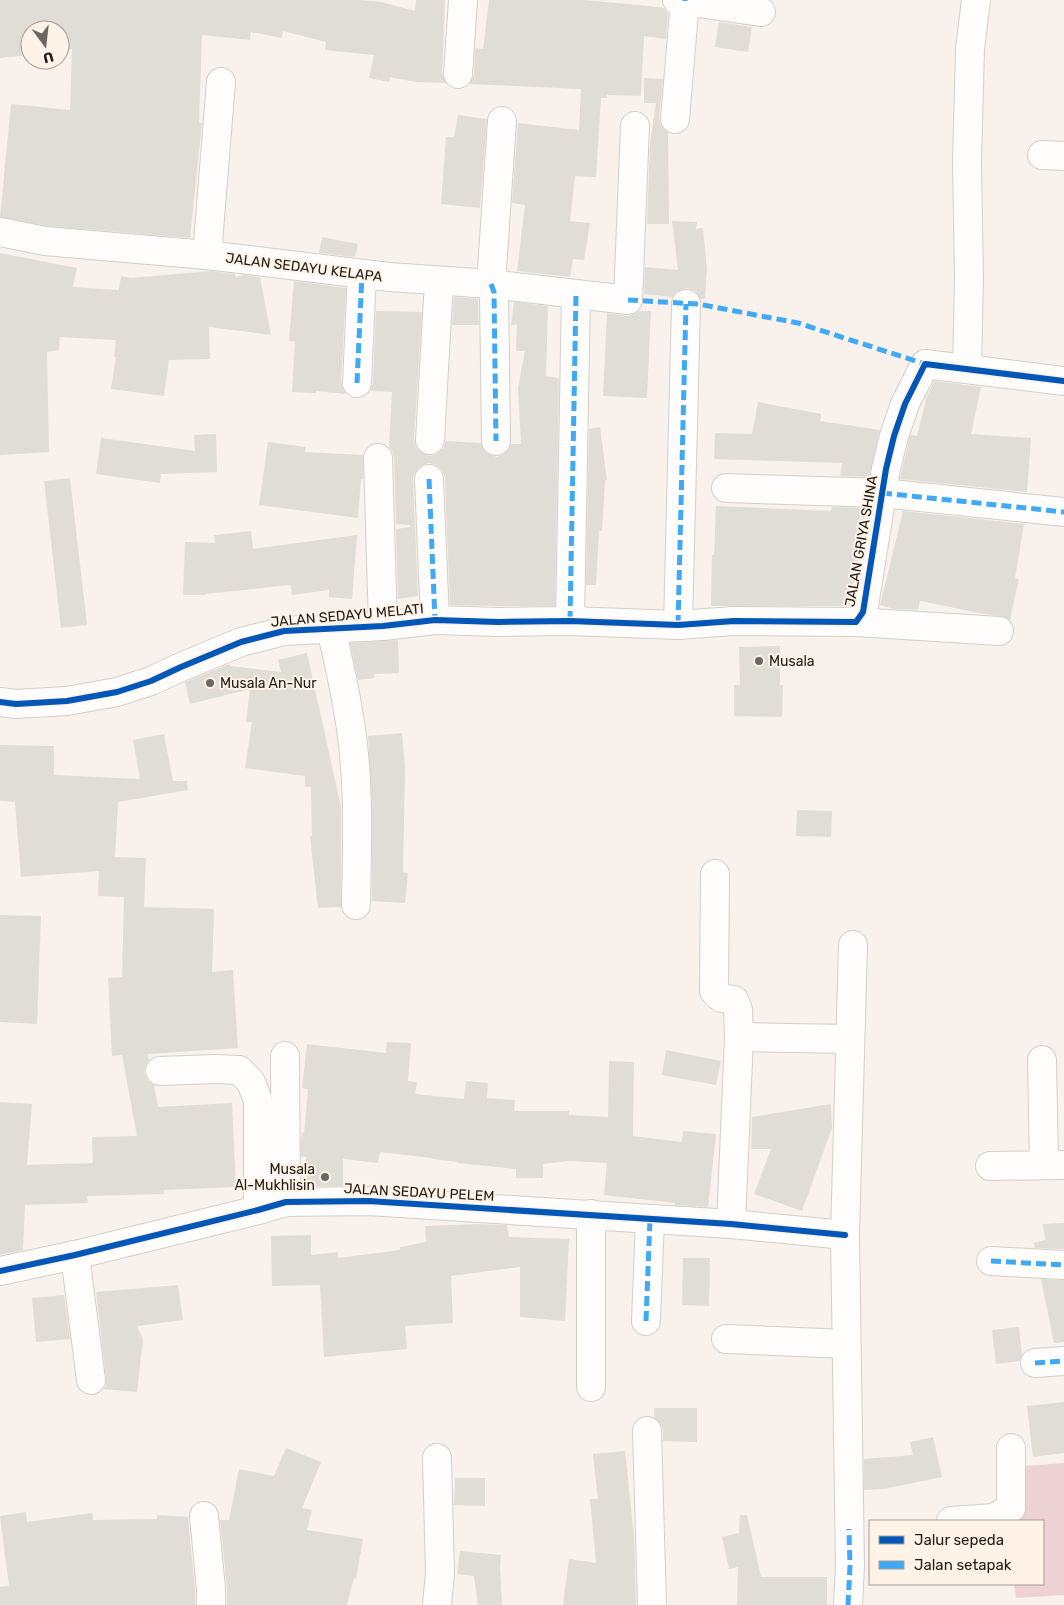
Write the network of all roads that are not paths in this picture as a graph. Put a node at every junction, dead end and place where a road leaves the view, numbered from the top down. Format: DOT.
graph roads {
  1 [pos="463,0"];
  2 [pos="683,0"];
  3 [pos="976,0"];
  4 [pos="761,12"];
  5 [pos="458,74"];
  6 [pos="221,82"];
  7 [pos="675,119"];
  8 [pos="502,121"];
  9 [pos="635,126"];
  10 [pos="0,232"];
  11 [pos="207,255"];
  12 [pos="362,274"];
  13 [pos="439,281"];
  14 [pos="491,284"];
  15 [pos="576,294"];
  16 [pos="686,304"];
  17 [pos="967,362"];
  18 [pos="1064,382"];
  19 [pos="357,383"];
  20 [pos="430,440"];
  21 [pos="496,441"];
  22 [pos="378,458"];
  23 [pos="428,479"];
  24 [pos="726,488"];
  25 [pos="882,493"];
  26 [pos="1064,512"];
  27 [pos="435,620"];
  28 [pos="570,621"];
  29 [pos="856,622"];
  30 [pos="678,625"];
  31 [pos="382,626"];
  32 [pos="331,629"];
  33 [pos="999,632"];
  34 [pos="0,702"];
  35 [pos="715,874"];
  36 [pos="356,905"];
  37 [pos="852,945"];
  38 [pos="739,1037"];
  39 [pos="849,1038"];
  40 [pos="285,1056"];
  41 [pos="1042,1060"];
  42 [pos="160,1071"];
  43 [pos="1054,1165"];
  44 [pos="990,1166"];
  45 [pos="286,1202"];
  46 [pos="258,1210"];
  47 [pos="591,1214"];
  48 [pos="650,1219"];
  49 [pos="731,1224"];
  50 [pos="845,1235"];
  51 [pos="75,1255"];
  52 [pos="991,1261"];
  53 [pos="1064,1265"];
  54 [pos="0,1271"];
  55 [pos="646,1322"];
  56 [pos="726,1338"];
  57 [pos="846,1344"];
  58 [pos="1064,1361"];
  59 [pos="1035,1363"];
  60 [pos="90,1380"];
  61 [pos="591,1387"];
  62 [pos="647,1430"];
  63 [pos="1011,1448"];
  64 [pos="437,1458"];
  65 [pos="204,1516"];
  66 [pos="965,1520"];
  67 [pos="860,1528"];
  68 [pos="211,1605"];
  69 [pos="437,1605"];
  70 [pos="652,1605"];
  71 [pos="848,1605"];
  1 -- 5 [label="street"];
  2 -- 4 [label="street"];
  2 -- 7 [label="street"];
  3 -- 17 [label="street"];
  6 -- 11 [label="street"];
  8 -- 14 [label="street"];
  9 -- 15 [label="street, JALAN SEDAYU KELAPA"];
  10 -- 11 [label="street, JALAN SEDAYU KELAPA"];
  11 -- 12 [label="street, JALAN SEDAYU KELAPA"];
  12 -- 13 [label="street, JALAN SEDAYU KELAPA"];
  12 -- 19 [label="street"];
  13 -- 14 [label="street, JALAN SEDAYU KELAPA"];
  13 -- 20 [label="street"];
  14 -- 15 [label="street, JALAN SEDAYU KELAPA"];
  14 -- 21 [label="street"];
  15 -- 28 [label="street"];
  16 -- 30 [label="street"];
  17 -- 18 [label="street"];
  17 -- 25 [label="street, JALAN GRIYA SHINA"];
  22 -- 31 [label="street"];
  23 -- 27 [label="street"];
  24 -- 25 [label="street, JALAN GRIYA SHINA"];
  25 -- 26 [label="street"];
  25 -- 29 [label="street, JALAN GRIYA SHINA"];
  27 -- 28 [label="street, JALAN SEDAYU MELATI"];
  27 -- 31 [label="street, JALAN SEDAYU MELATI"];
  28 -- 30 [label="street, JALAN SEDAYU MELATI"];
  29 -- 30 [label="street, JALAN GRIYA SHINA"];
  29 -- 33 [label="street"];
  31 -- 32 [label="street, JALAN SEDAYU MELATI"];
  32 -- 34 [label="street, JALAN SEDAYU MELATI"];
  32 -- 36 [label="street"];
  35 -- 38 [label="street"];
  37 -- 39 [label="street"];
  38 -- 39 [label="street"];
  38 -- 49 [label="street"];
  39 -- 50 [label="street"];
  40 -- 45 [label="street"];
  41 -- 43 [label="street"];
  42 -- 46 [label="street"];
  43 -- 44 [label="street"];
  45 -- 46 [label="street, JALAN SEDAYU PELEM"];
  45 -- 47 [label="street, JALAN SEDAYU PELEM"];
  46 -- 51 [label="street, JALAN SEDAYU PELEM"];
  47 -- 48 [label="street, JALAN SEDAYU PELEM"];
  47 -- 61 [label="street"];
  48 -- 49 [label="street, JALAN SEDAYU PELEM"];
  48 -- 55 [label="street"];
  49 -- 50 [label="street, JALAN SEDAYU PELEM"];
  50 -- 57 [label="street"];
  51 -- 54 [label="street, JALAN SEDAYU PELEM"];
  51 -- 60 [label="street"];
  52 -- 53 [label="street"];
  56 -- 57 [label="street"];
  57 -- 67 [label="street"];
  58 -- 59 [label="street"];
  62 -- 70 [label="street"];
  63 -- 66 [label="street"];
  64 -- 69 [label="street"];
  65 -- 68 [label="street"];
  67 -- 71 [label="street"];
}
